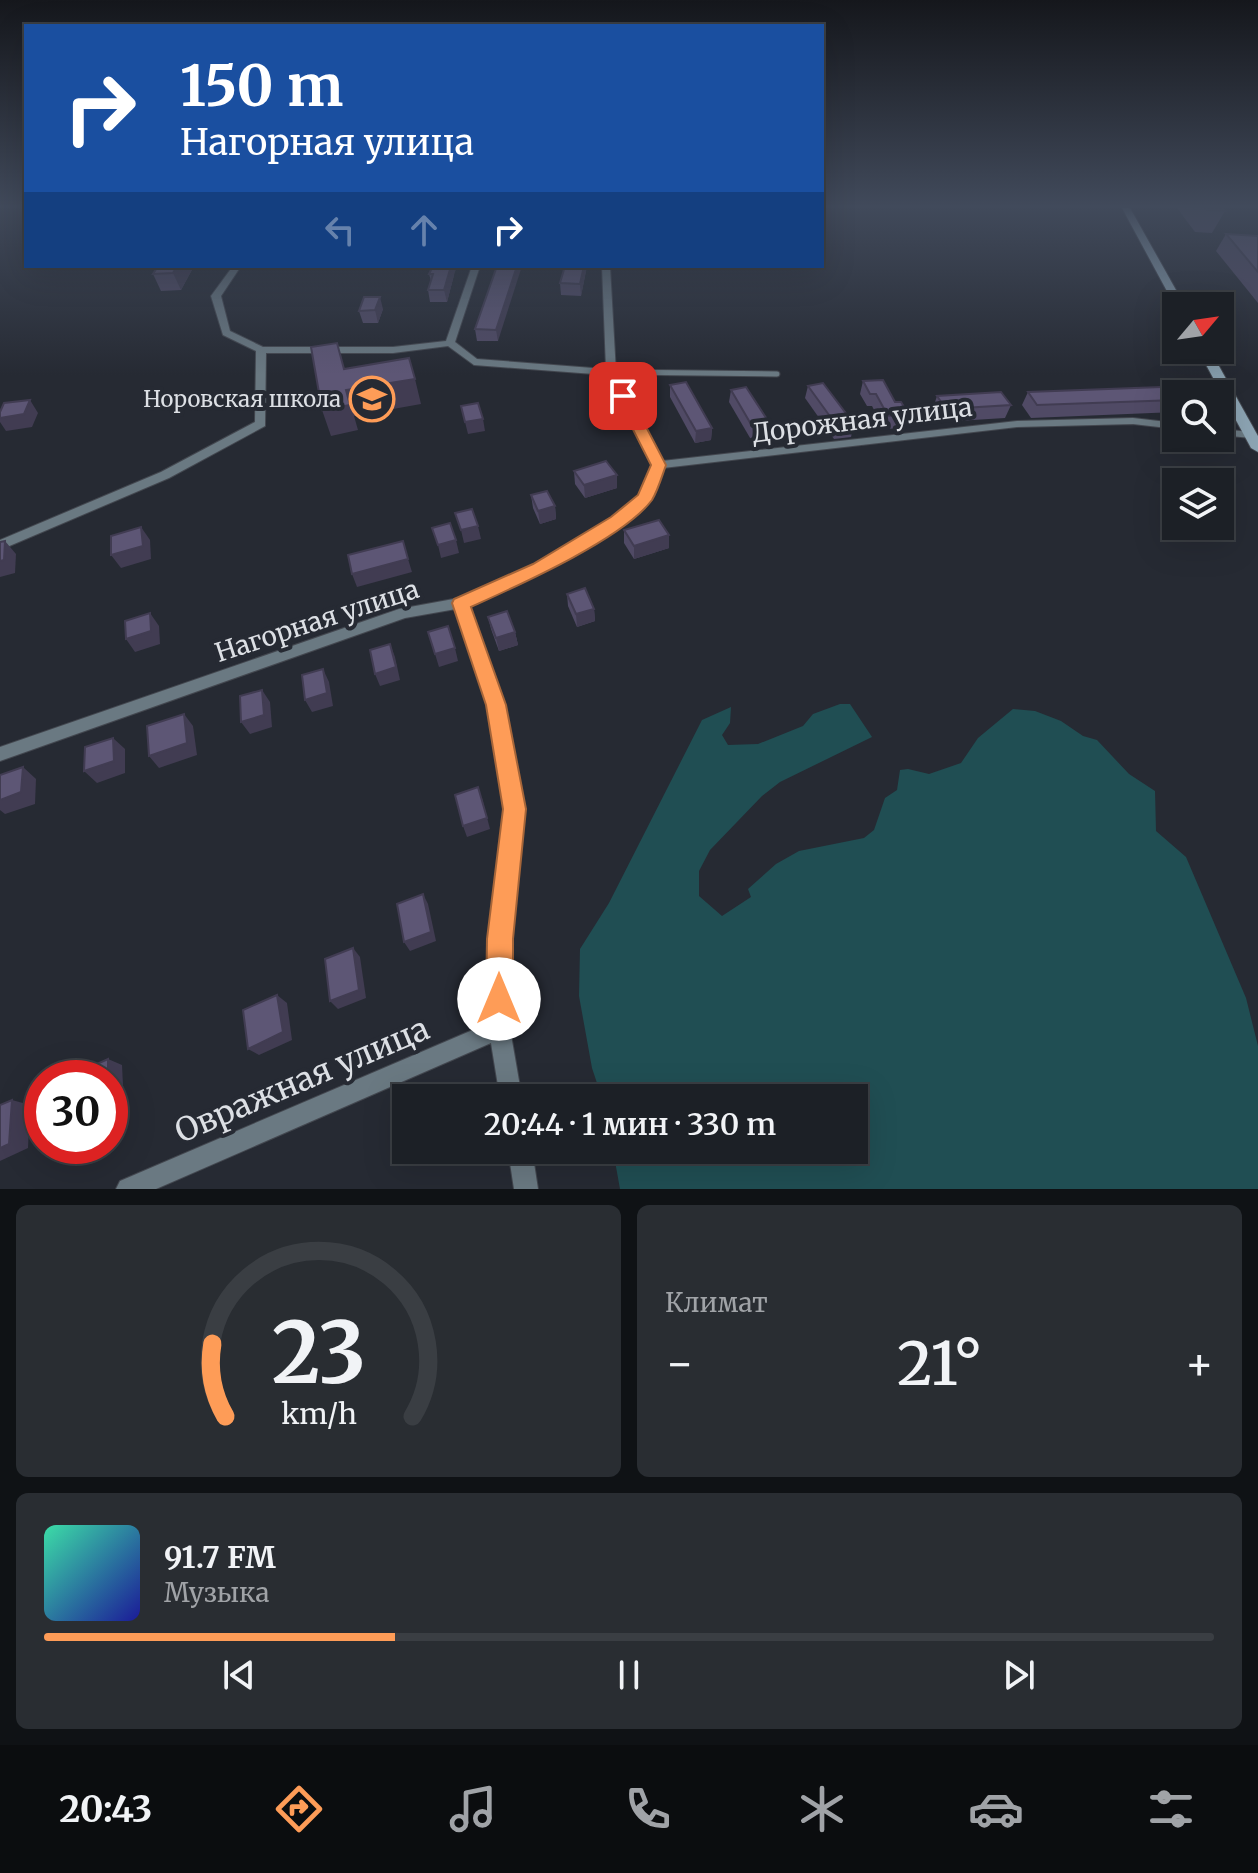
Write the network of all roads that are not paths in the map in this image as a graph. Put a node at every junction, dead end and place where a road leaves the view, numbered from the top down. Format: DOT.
graph roads {
  1 [pos="1157,263"];
  2 [pos="236,268"];
  3 [pos="475,268"];
  4 [pos="606,268"];
  5 [pos="1172,292"];
  6 [pos="450,343"];
  7 [pos="261,350"];
  8 [pos="1212,364"];
  9 [pos="611,372"];
  10 [pos="777,374"];
  11 [pos="1162,424"];
  12 [pos="1234,436"];
  13 [pos="1255,442"];
  14 [pos="658,465"];
  15 [pos="0,545"];
  16 [pos="461,603"];
  17 [pos="0,754"];
  18 [pos="499,1029"];
  19 [pos="509,1084"];
  20 [pos="522,1164"];
  21 [pos="128,1189"];
  22 [pos="526,1189"];
  1 -- 5 [label="main road"];
  2 -- 7 [label="street"];
  3 -- 6 [label="street"];
  4 -- 9 [label="street"];
  6 -- 7 [label="street"];
  6 -- 9 [label="street"];
  7 -- 15 [label="street"];
  8 -- 13 [label="main road"];
  9 -- 10 [label="lane"];
  9 -- 14 [label="street"];
  11 -- 14 [label="street, Дорожная улица"];
  12 -- 13 [label="street"];
  14 -- 16 [label="street, Нагорная улица"];
  16 -- 17 [label="street, Нагорная улица"];
  16 -- 18 [label="street"];
  18 -- 19 [label="street"];
  18 -- 21 [label="street, Овражная улица"];
  20 -- 22 [label="street"];
}
